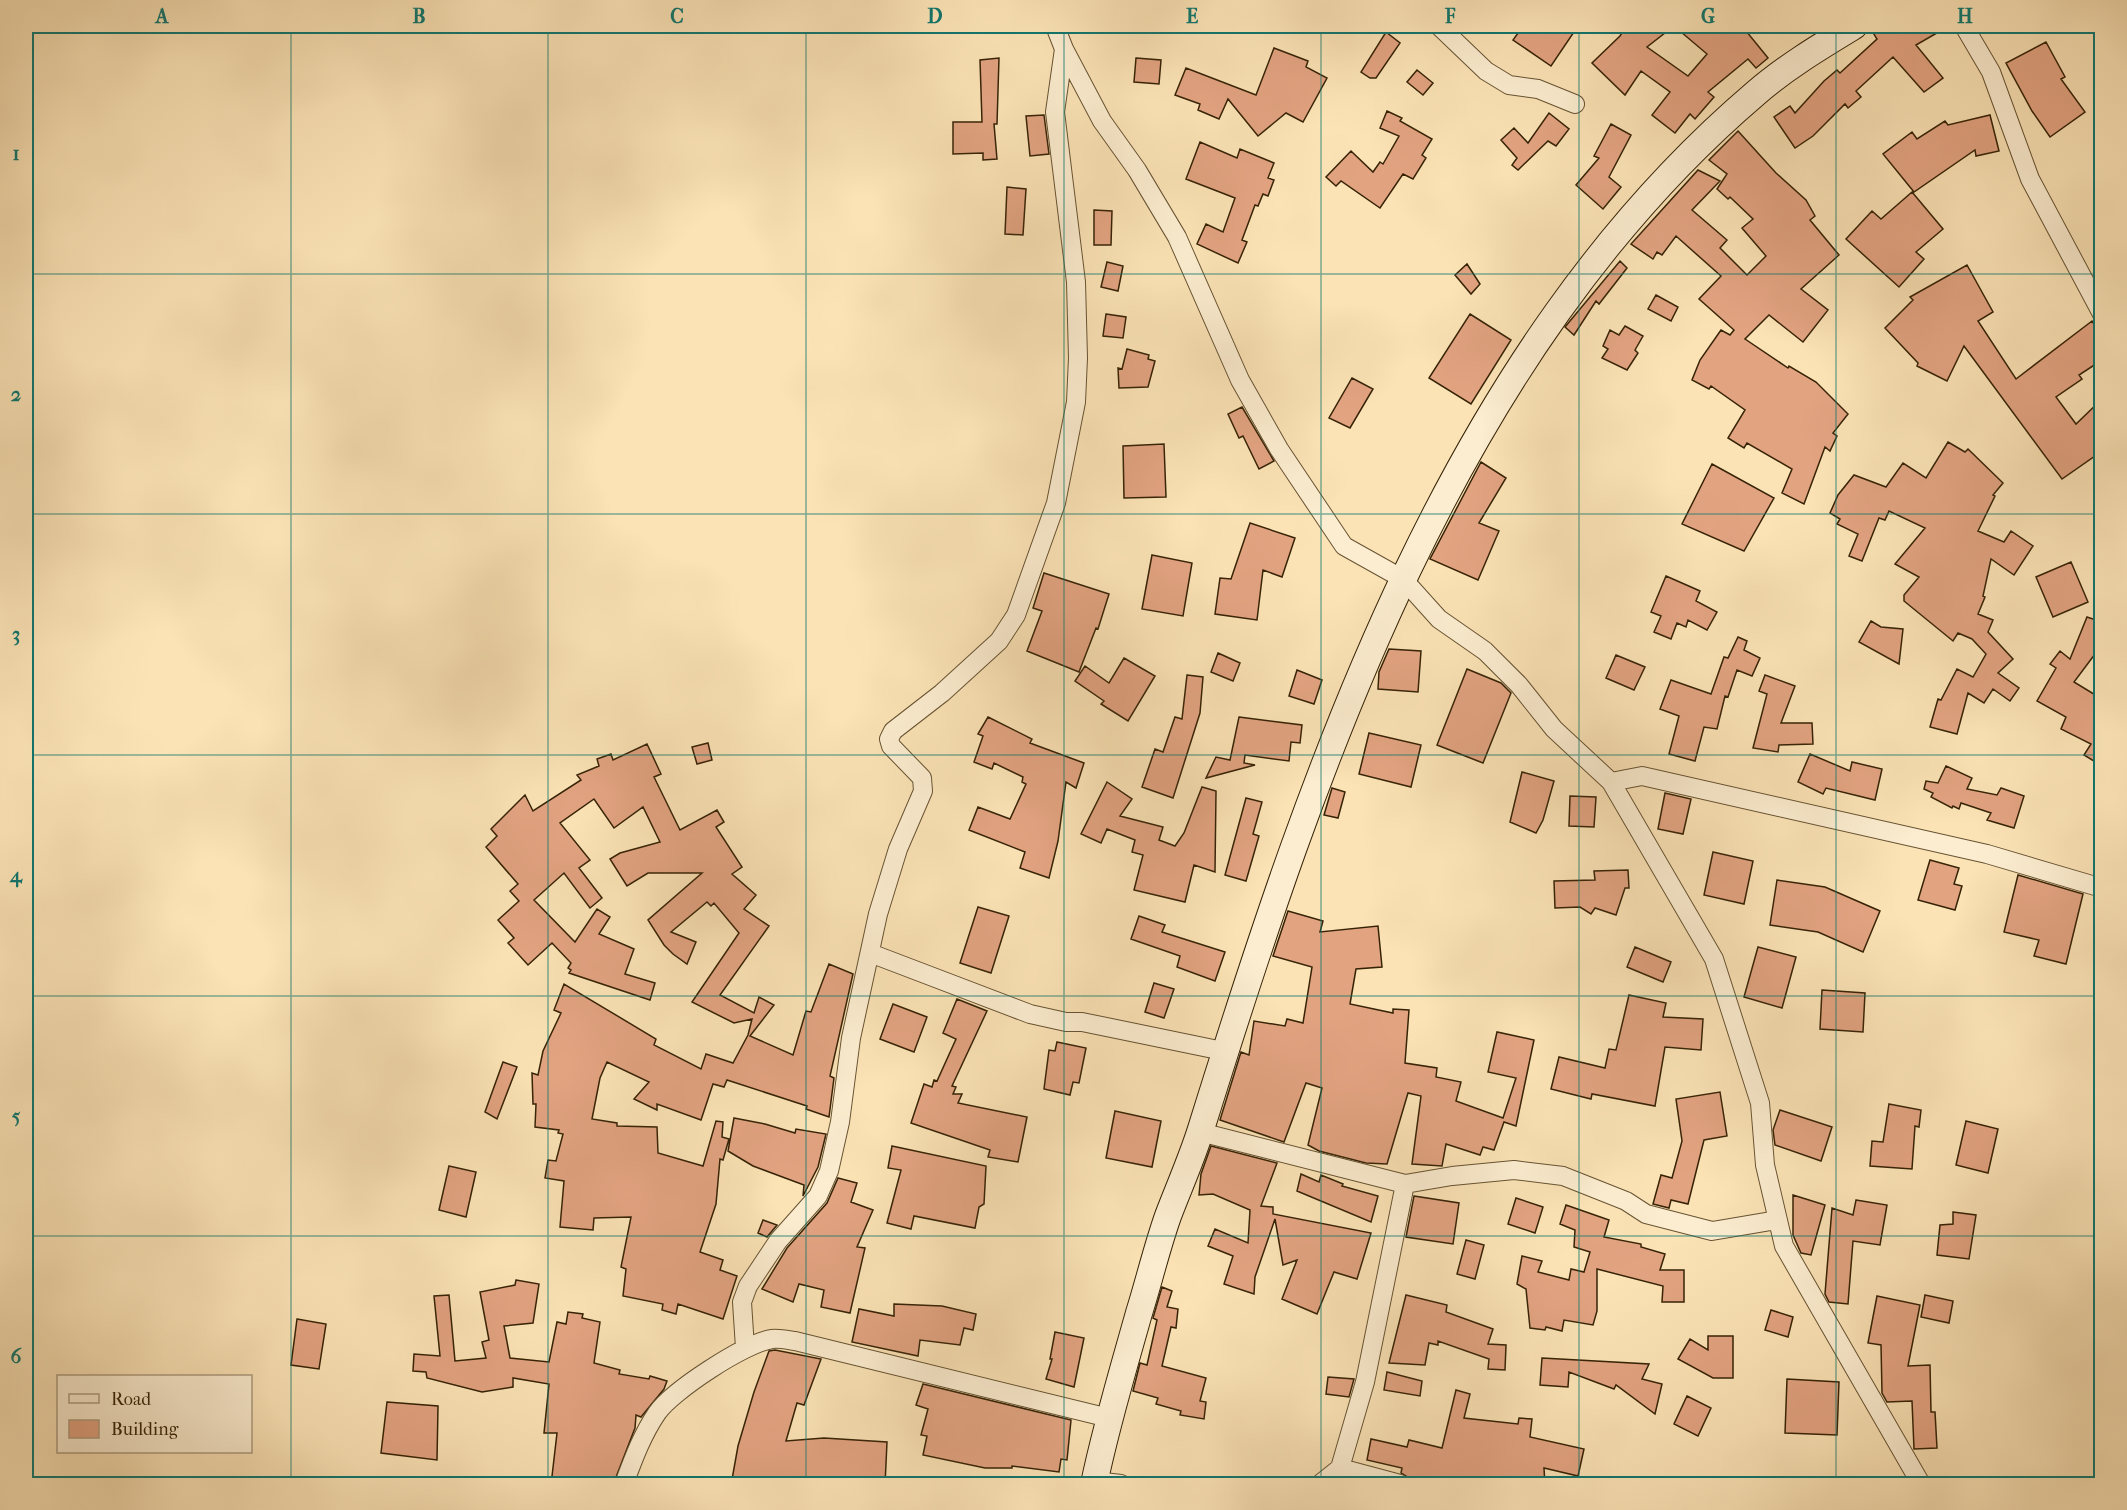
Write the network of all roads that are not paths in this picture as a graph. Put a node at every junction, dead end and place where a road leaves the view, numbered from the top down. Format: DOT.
graph roads {
  1 [pos="1055,26"];
  2 [pos="1439,26"];
  3 [pos="1854,26"];
  4 [pos="1964,26"];
  5 [pos="1064,49"];
  6 [pos="1575,104"];
  7 [pos="2102,314"];
  8 [pos="1403,579"];
  9 [pos="1611,782"];
  10 [pos="2102,888"];
  11 [pos="870,953"];
  12 [pos="1223,1052"];
  13 [pos="1200,1132"];
  14 [pos="1405,1184"];
  15 [pos="1777,1220"];
  16 [pos="745,1348"];
  17 [pos="1108,1418"];
  18 [pos="1340,1468"];
  19 [pos="1094,1483"];
  20 [pos="624,1485"];
  21 [pos="1121,1485"];
  22 [pos="1320,1485"];
  23 [pos="1400,1485"];
  24 [pos="1921,1485"];
  1 -- 5 [label="street"];
  2 -- 6 [label="street"];
  3 -- 8 [label="main road"];
  4 -- 7 [label="street"];
  5 -- 8 [label="street"];
  5 -- 11 [label="street"];
  8 -- 9 [label="street"];
  8 -- 12 [label="main road"];
  9 -- 10 [label="street"];
  9 -- 15 [label="street"];
  11 -- 12 [label="street"];
  11 -- 16 [label="street"];
  12 -- 13 [label="main road"];
  13 -- 14 [label="street"];
  13 -- 17 [label="main road"];
  14 -- 15 [label="street"];
  14 -- 18 [label="street"];
  15 -- 24 [label="street"];
  16 -- 17 [label="street"];
  16 -- 20 [label="street"];
  17 -- 19 [label="main road"];
  18 -- 22 [label="street"];
  18 -- 23 [label="street"];
  19 -- 21 [label="street"];
}
